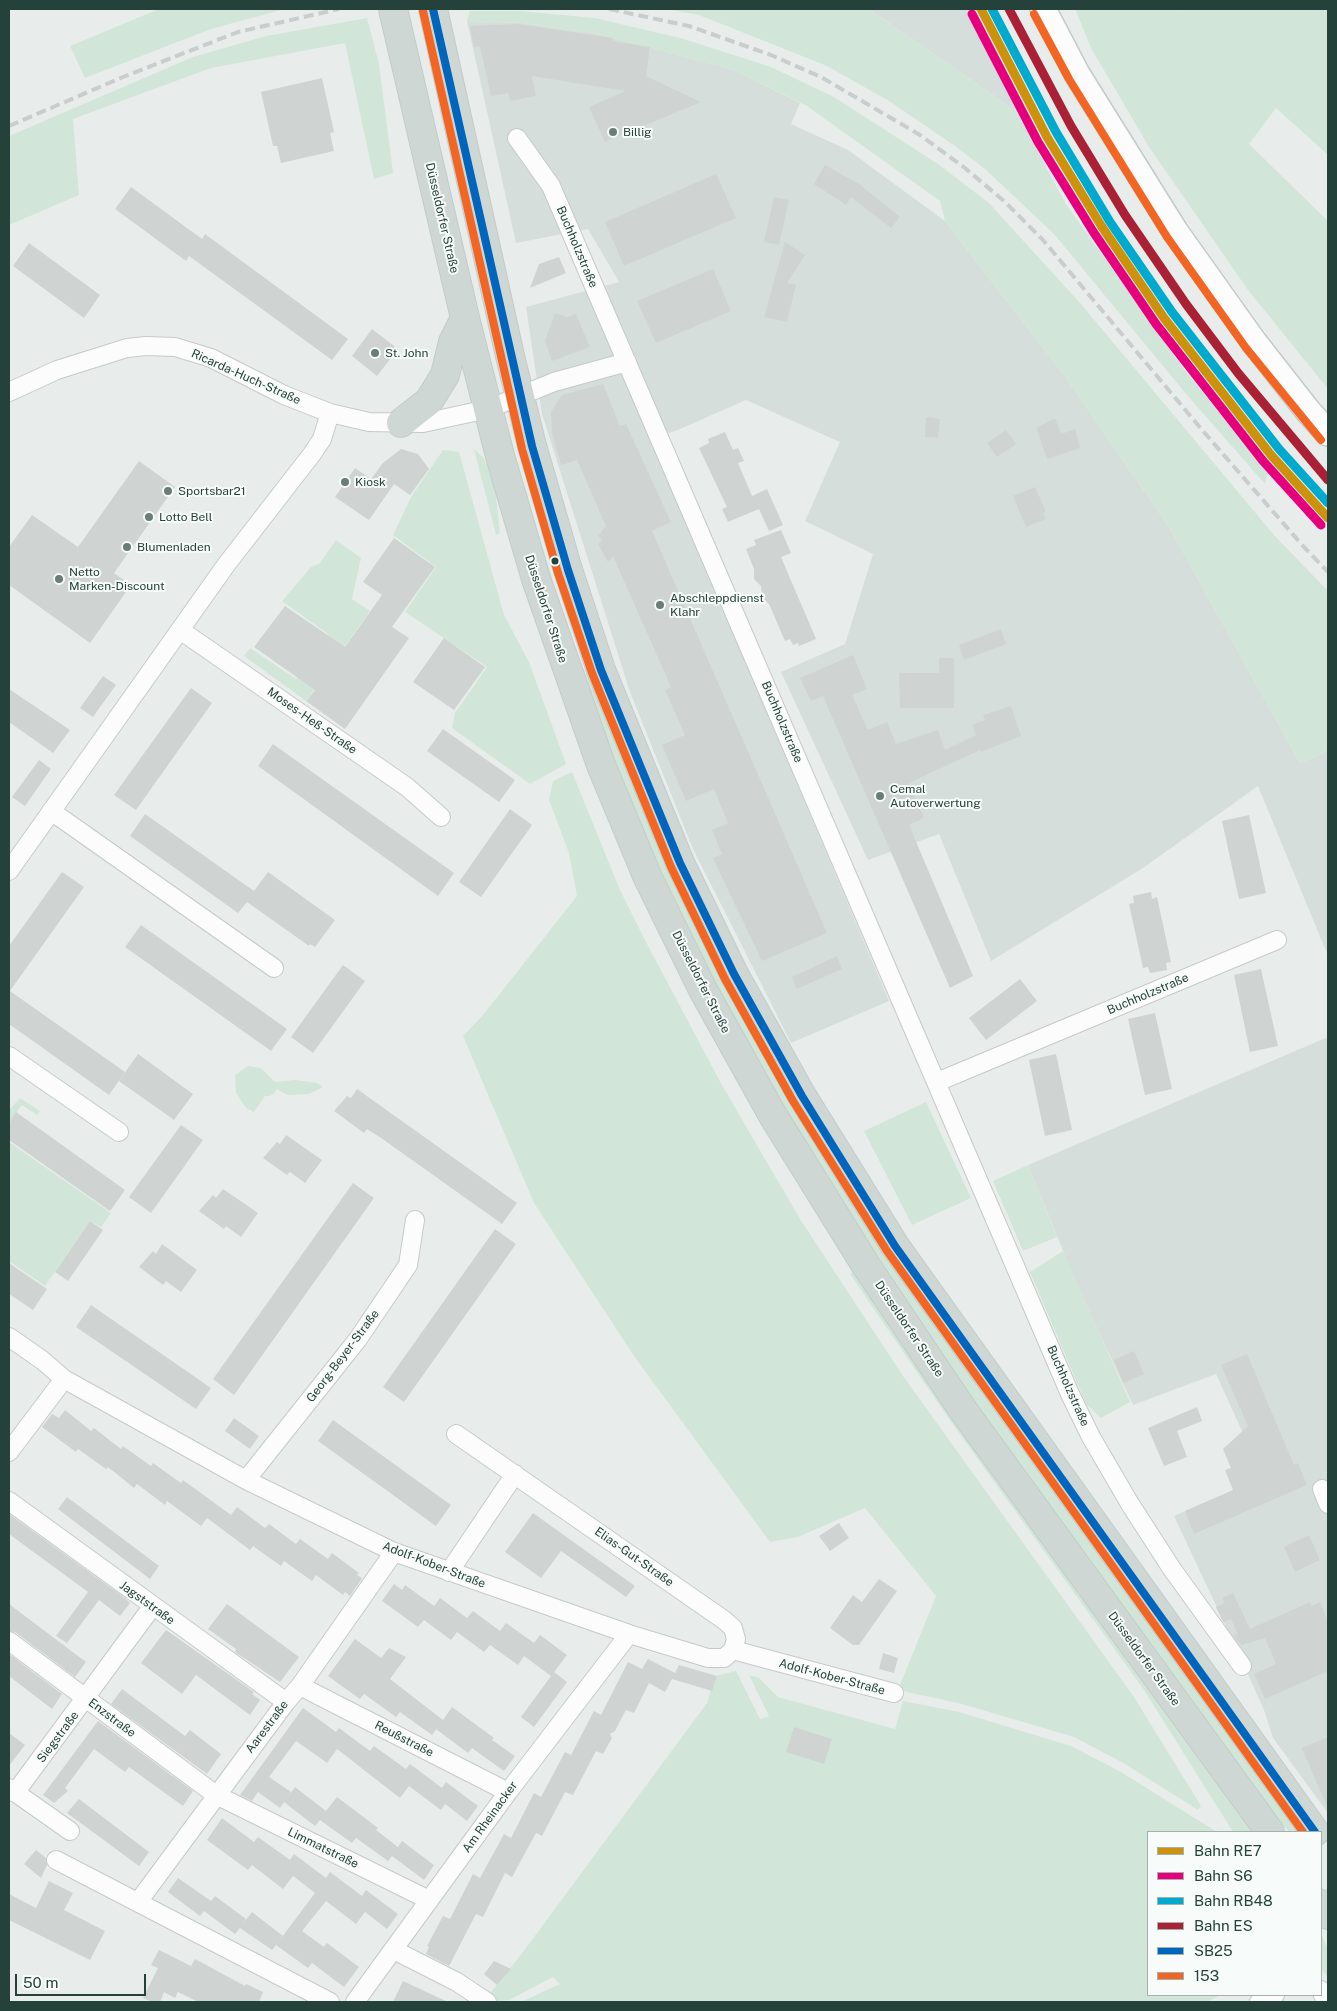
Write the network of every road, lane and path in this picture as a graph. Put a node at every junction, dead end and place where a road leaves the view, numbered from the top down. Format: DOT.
graph roads {
  1 [pos="393,9"];
  2 [pos="433,9"];
  3 [pos="1043,9"];
  4 [pos="517,138"];
  5 [pos="465,318"];
  6 [pos="627,362"];
  7 [pos="9,392"];
  8 [pos="520,397"];
  9 [pos="488,409"];
  10 [pos="330,413"];
  11 [pos="401,423"];
  12 [pos="1328,433"];
  13 [pos="180,630"];
  14 [pos="50,811"];
  15 [pos="441,817"];
  16 [pos="9,870"];
  17 [pos="1277,940"];
  18 [pos="274,968"];
  19 [pos="9,1056"];
  20 [pos="937,1082"];
  21 [pos="119,1132"];
  22 [pos="416,1220"];
  23 [pos="9,1338"];
  24 [pos="64,1379"];
  25 [pos="456,1434"];
  26 [pos="9,1452"];
  27 [pos="514,1474"];
  28 [pos="246,1480"];
  29 [pos="9,1501"];
  30 [pos="394,1552"];
  31 [pos="449,1572"];
  32 [pos="152,1607"];
  33 [pos="629,1634"];
  34 [pos="9,1641"];
  35 [pos="733,1650"];
  36 [pos="1242,1666"];
  37 [pos="300,1686"];
  38 [pos="894,1693"];
  39 [pos="86,1699"];
  40 [pos="286,1702"];
  41 [pos="12,1791"];
  42 [pos="508,1792"];
  43 [pos="216,1795"];
  44 [pos="70,1831"];
  45 [pos="1269,1831"];
  46 [pos="1314,1831"];
  47 [pos="56,1860"];
  48 [pos="429,1900"];
  49 [pos="138,1902"];
  50 [pos="394,1950"];
  51 [pos="1273,1996"];
  52 [pos="330,2002"];
  53 [pos="355,2002"];
  54 [pos="487,2002"];
  55 [pos="1259,2002"];
  1 -- 5 [label="main road, Düsseldorfer Straße"];
  2 -- 8 [label="main road"];
  3 -- 12 [label="street"];
  4 -- 6 [label="street, Buchholzstraße"];
  5 -- 9 [label="main road, Düsseldorfer Straße"];
  5 -- 11 [label="main road"];
  6 -- 8 [label="street"];
  6 -- 20 [label="street, Buchholzstraße"];
  7 -- 10 [label="street, Ricarda-Huch-Straße"];
  8 -- 9 [label="street"];
  8 -- 46 [label="main road"];
  9 -- 11 [label="street, Ricarda-Huch-Straße"];
  9 -- 45 [label="main road, Düsseldorfer Straße"];
  10 -- 11 [label="street, Ricarda-Huch-Straße"];
  10 -- 13 [label="street"];
  13 -- 14 [label="street"];
  13 -- 15 [label="street, Moses-Heß-Straße"];
  14 -- 16 [label="street"];
  14 -- 18 [label="street"];
  17 -- 20 [label="street, Buchholzstraße"];
  19 -- 21 [label="street"];
  20 -- 36 [label="street, Buchholzstraße"];
  22 -- 28 [label="street, Georg-Beyer-Straße"];
  23 -- 24 [label="street, Adolf-Kober-Straße"];
  24 -- 26 [label="street"];
  24 -- 28 [label="street, Adolf-Kober-Straße"];
  25 -- 27 [label="street, Elias-Gut-Straße"];
  27 -- 31 [label="street"];
  27 -- 35 [label="street, Elias-Gut-Straße"];
  28 -- 30 [label="street, Adolf-Kober-Straße"];
  29 -- 32 [label="street, Jagststraße"];
  30 -- 31 [label="street, Adolf-Kober-Straße"];
  30 -- 37 [label="street, Aarestraße"];
  31 -- 33 [label="street, Adolf-Kober-Straße"];
  32 -- 39 [label="street, Siegstraße"];
  32 -- 40 [label="street, Jagststraße"];
  33 -- 35 [label="street, Adolf-Kober-Straße"];
  33 -- 42 [label="street, Am Rheinacker"];
  34 -- 39 [label="street, Enzstraße"];
  35 -- 38 [label="street, Adolf-Kober-Straße"];
  37 -- 40 [label="street, Aarestraße"];
  37 -- 42 [label="street, Reußstraße"];
  39 -- 41 [label="street, Siegstraße"];
  39 -- 43 [label="street, Enzstraße"];
  40 -- 43 [label="street, Aarestraße"];
  41 -- 44 [label="street"];
  42 -- 48 [label="street, Am Rheinacker"];
  43 -- 48 [label="street, Limmatstraße"];
  43 -- 49 [label="street, Aarestraße"];
  47 -- 49 [label="street"];
  48 -- 50 [label="street, Am Rheinacker"];
  49 -- 52 [label="street"];
  50 -- 53 [label="street, Am Rheinacker"];
  50 -- 54 [label="street"];
  51 -- 55 [label="street"];
}
